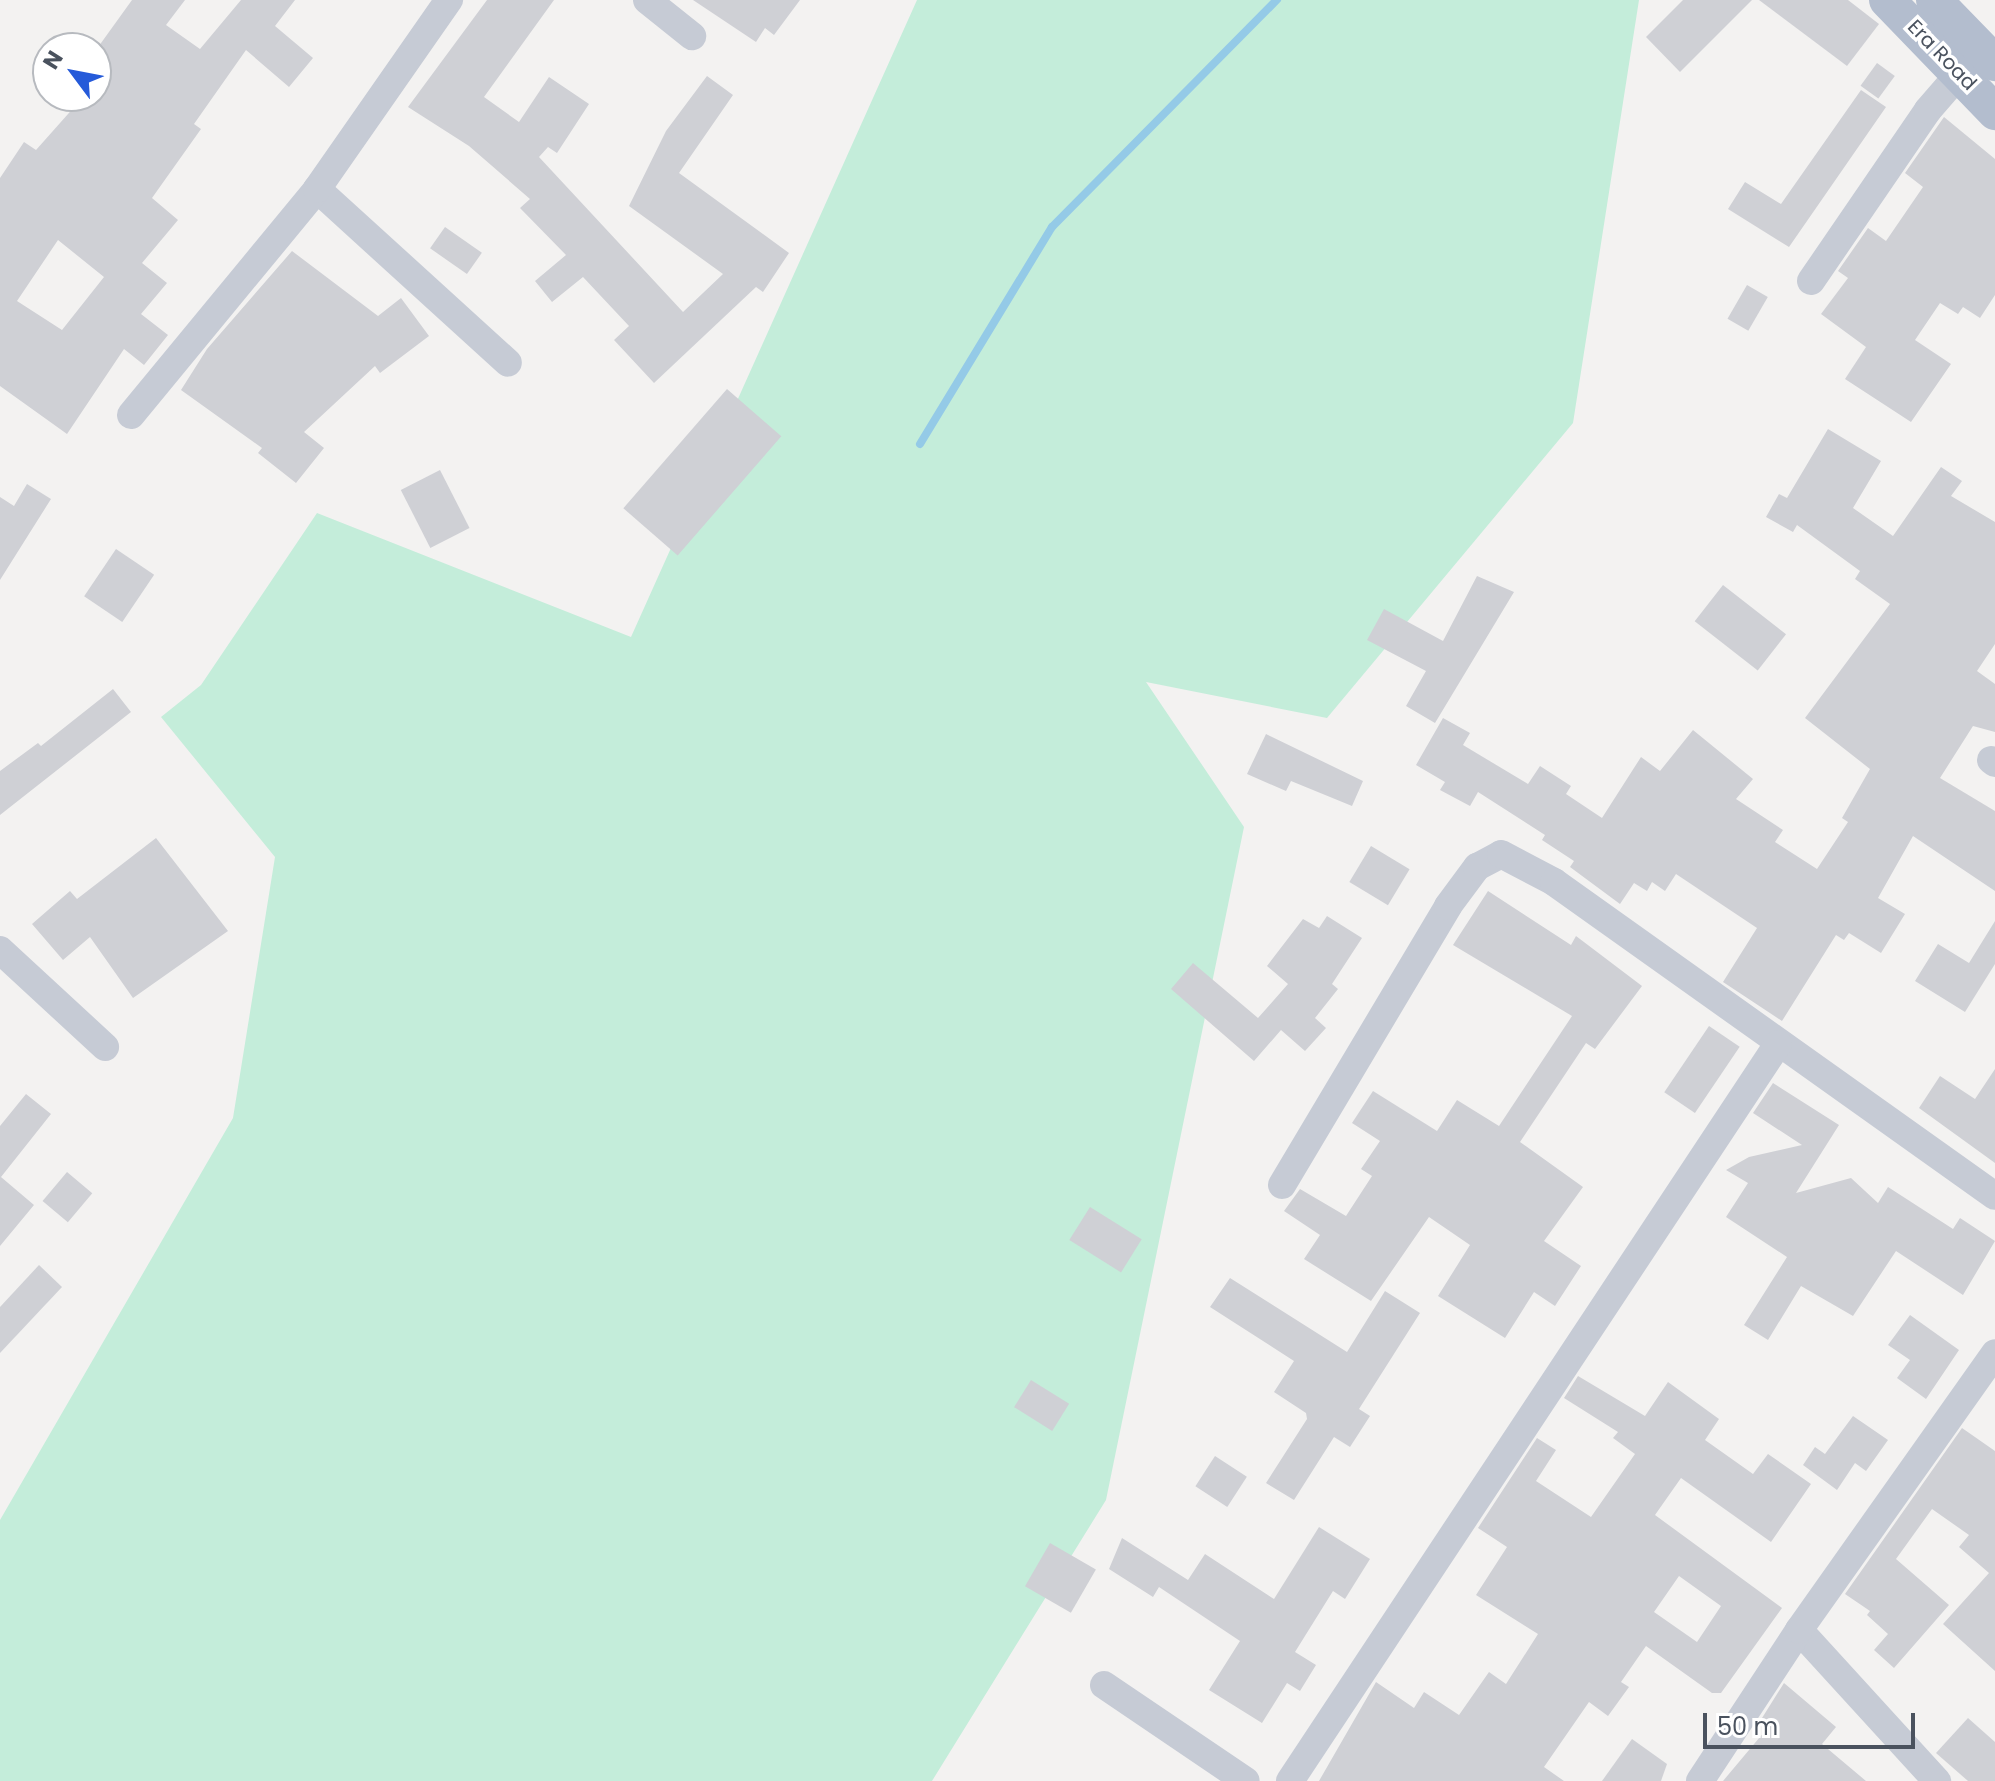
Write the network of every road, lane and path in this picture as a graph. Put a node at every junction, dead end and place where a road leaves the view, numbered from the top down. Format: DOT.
graph roads {
  1 [pos="449,0"];
  2 [pos="647,0"];
  3 [pos="1887,0"];
  4 [pos="1934,0"];
  5 [pos="692,36"];
  6 [pos="1995,63"];
  7 [pos="1960,73"];
  8 [pos="1995,112"];
  9 [pos="317,189"];
  10 [pos="1811,281"];
  11 [pos="508,363"];
  12 [pos="131,415"];
  13 [pos="0,950"];
  14 [pos="1778,1044"];
  15 [pos="105,1047"];
  16 [pos="1282,1185"];
  17 [pos="1995,1196"];
  18 [pos="1995,1353"];
  19 [pos="1799,1630"];
  20 [pos="1104,1685"];
  21 [pos="1246,1781"];
  22 [pos="1290,1781"];
  23 [pos="1700,1781"];
  24 [pos="1937,1781"];
  1 -- 9 [label="street"];
  2 -- 5 [label="street"];
  3 -- 7 [label="main road, Era Road"];
  4 -- 6 [label="main road"];
  7 -- 8 [label="main road, Era Road"];
  7 -- 10 [label="street"];
  9 -- 11 [label="street"];
  9 -- 12 [label="street"];
  13 -- 15 [label="street"];
  14 -- 16 [label="street"];
  14 -- 17 [label="street"];
  14 -- 22 [label="street"];
  18 -- 19 [label="street"];
  19 -- 23 [label="street"];
  19 -- 24 [label="street"];
  20 -- 21 [label="street"];
}
